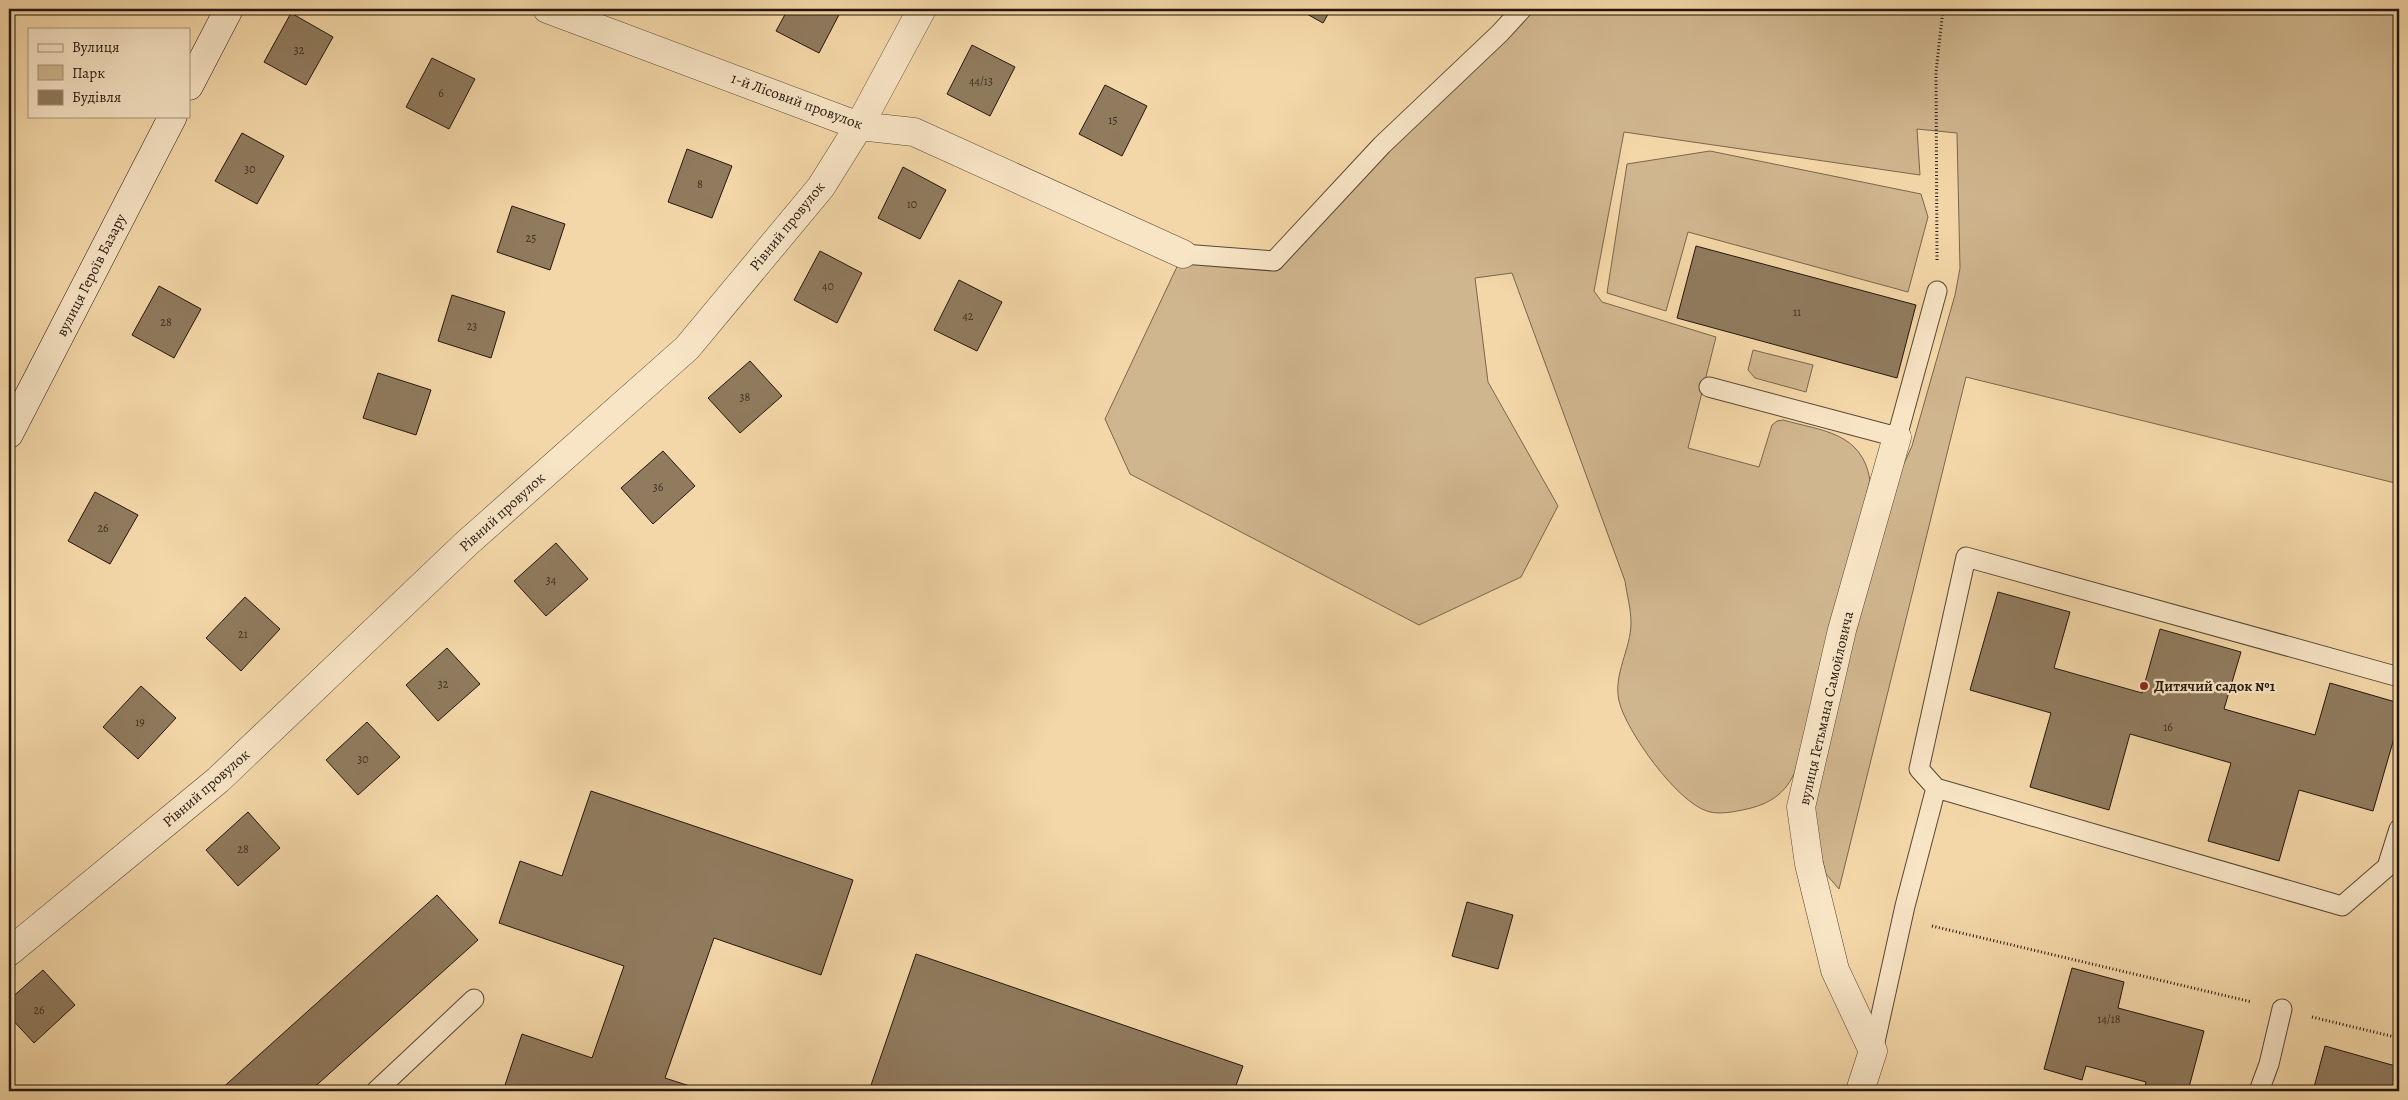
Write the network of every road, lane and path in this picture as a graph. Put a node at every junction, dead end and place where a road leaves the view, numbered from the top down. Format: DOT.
graph roads {
  1 [pos="228,9"];
  2 [pos="547,9"];
  3 [pos="922,9"];
  4 [pos="1522,9"];
  5 [pos="1943,9"];
  6 [pos="190,84"];
  7 [pos="172,118"];
  8 [pos="859,126"];
  9 [pos="1183,254"];
  10 [pos="1937,291"];
  11 [pos="1709,387"];
  12 [pos="9,434"];
  13 [pos="1897,438"];
  14 [pos="2399,677"];
  15 [pos="1936,788"];
  16 [pos="2399,829"];
  17 [pos="2396,852"];
  18 [pos="1903,919"];
  19 [pos="9,952"];
  20 [pos="474,999"];
  21 [pos="2282,1009"];
  22 [pos="2399,1038"];
  23 [pos="1873,1051"];
  24 [pos="376,1091"];
  25 [pos="1860,1091"];
  26 [pos="2259,1091"];
  1 -- 6 [label="street"];
  2 -- 8 [label="street, 1-й Лісовий провулок"];
  3 -- 8 [label="street, Рівний провулок"];
  4 -- 9 [label="lane"];
  5 -- 10 [label="path"];
  7 -- 12 [label="street, вулиця Героїв Базару"];
  8 -- 9 [label="street, 1-й Лісовий провулок"];
  8 -- 19 [label="street, Рівний провулок"];
  10 -- 13 [label="lane"];
  11 -- 13 [label="lane"];
  13 -- 23 [label="street, вулиця Гетьмана Самойловича"];
  14 -- 15 [label="lane"];
  15 -- 17 [label="lane"];
  15 -- 18 [label="lane"];
  16 -- 17 [label="lane"];
  18 -- 21 [label="path"];
  18 -- 23 [label="lane"];
  20 -- 24 [label="lane"];
  21 -- 22 [label="path"];
  21 -- 26 [label="lane"];
  23 -- 25 [label="street"];
}
